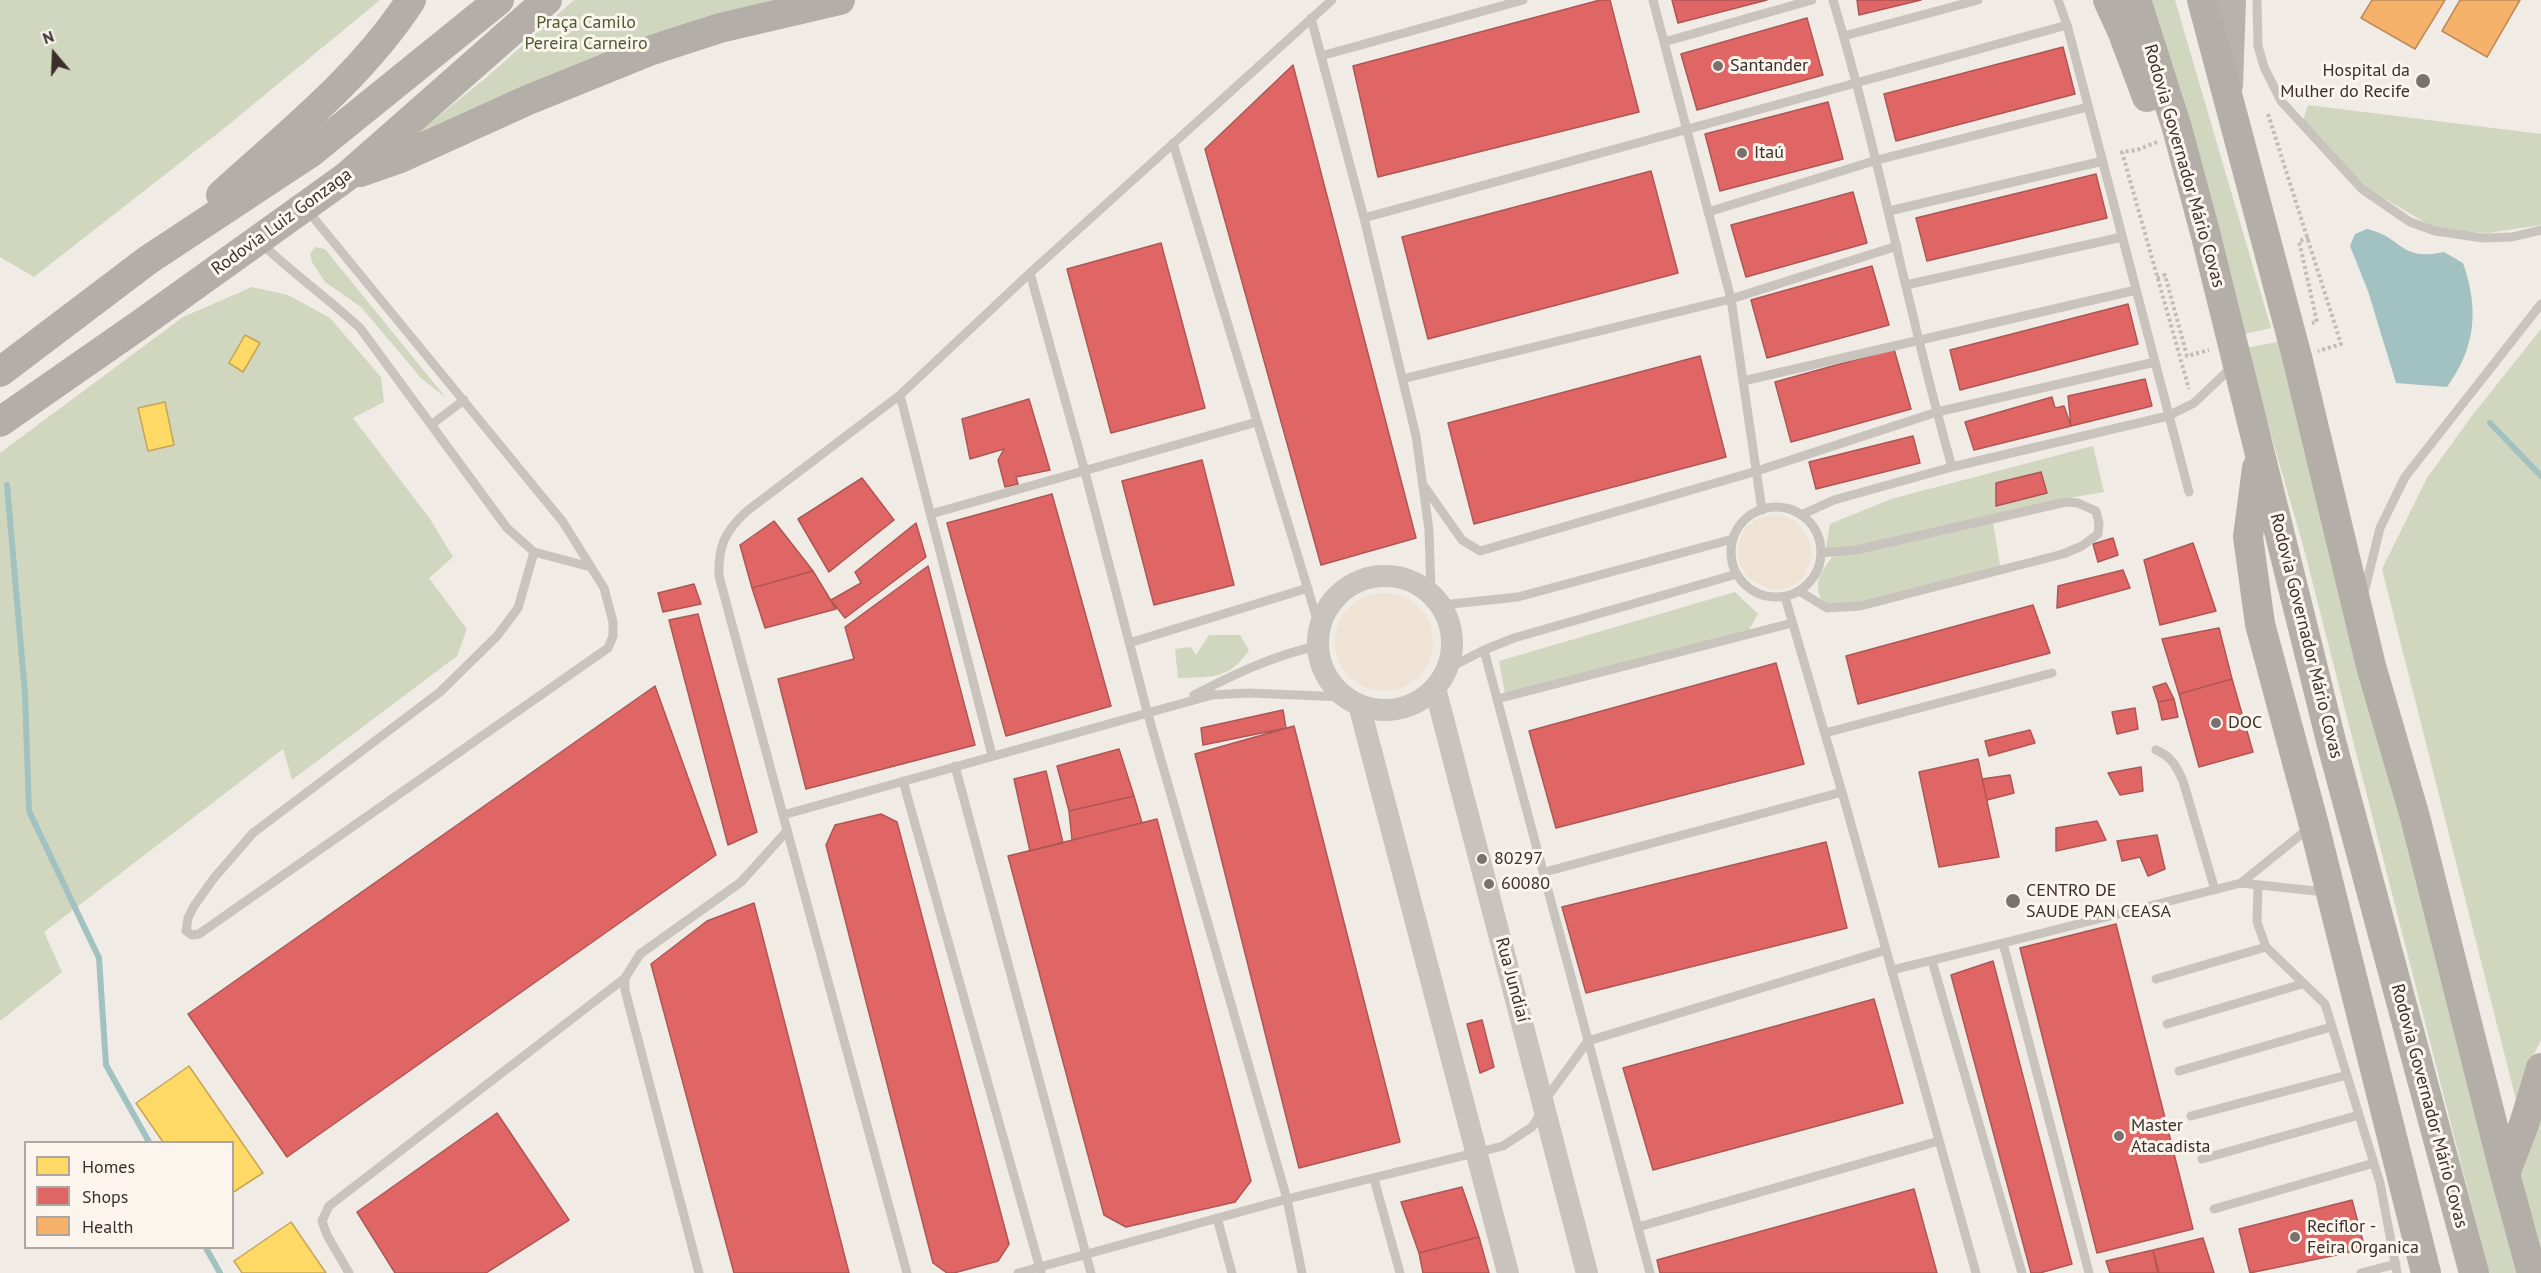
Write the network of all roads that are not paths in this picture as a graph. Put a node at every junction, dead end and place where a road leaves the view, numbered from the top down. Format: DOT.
graph roads {
  1 [pos="411,0"];
  2 [pos="499,0"];
  3 [pos="547,0"];
  4 [pos="840,0"];
  5 [pos="1332,0"];
  6 [pos="1523,0"];
  7 [pos="1653,0"];
  8 [pos="1812,0"];
  9 [pos="1833,0"];
  10 [pos="1978,0"];
  11 [pos="2058,0"];
  12 [pos="2108,0"];
  13 [pos="2136,0"];
  14 [pos="2202,0"];
  15 [pos="2232,0"];
  16 [pos="2257,0"];
  17 [pos="1311,18"];
  18 [pos="2067,25"];
  19 [pos="1844,36"];
  20 [pos="1664,42"];
  21 [pos="1321,56"];
  22 [pos="1857,81"];
  23 [pos="2229,93"];
  24 [pos="2088,107"];
  25 [pos="1686,130"];
  26 [pos="1173,143"];
  27 [pos="1877,160"];
  28 [pos="2103,161"];
  29 [pos="346,177"];
  30 [pos="305,206"];
  31 [pos="1889,211"];
  32 [pos="1708,212"];
  33 [pos="1364,218"];
  34 [pos="2541,230"];
  35 [pos="2206,236"];
  36 [pos="2122,237"];
  37 [pos="258,240"];
  38 [pos="1898,246"];
  39 [pos="148,260"];
  40 [pos="1030,273"];
  41 [pos="1906,285"];
  42 [pos="2136,290"];
  43 [pos="1731,298"];
  44 [pos="2541,304"];
  45 [pos="1919,339"];
  46 [pos="2155,362"];
  47 [pos="2238,362"];
  48 [pos="0,372"];
  49 [pos="1402,379"];
  50 [pos="1743,381"];
  51 [pos="900,395"];
  52 [pos="464,400"];
  53 [pos="1936,412"];
  54 [pos="2168,416"];
  55 [pos="0,422"];
  56 [pos="1257,422"];
  57 [pos="430,424"];
  58 [pos="2258,441"];
  59 [pos="1952,467"];
  60 [pos="1757,471"];
  61 [pos="1085,472"];
  62 [pos="1424,486"];
  63 [pos="2189,492"];
  64 [pos="1762,510"];
  65 [pos="931,514"];
  66 [pos="1801,515"];
  67 [pos="1733,539"];
  68 [pos="534,552"];
  69 [pos="1821,554"];
  70 [pos="591,567"];
  71 [pos="1737,574"];
  72 [pos="1308,588"];
  73 [pos="1799,591"];
  74 [pos="1785,597"];
  75 [pos="1436,599"];
  76 [pos="1792,622"];
  77 [pos="1318,636"];
  78 [pos="1129,642"];
  79 [pos="1484,650"];
  80 [pos="2371,666"];
  81 [pos="1448,669"];
  82 [pos="2052,673"];
  83 [pos="1434,688"];
  84 [pos="1497,699"];
  85 [pos="1184,701"];
  86 [pos="1352,701"];
  87 [pos="1147,711"];
  88 [pos="1825,733"];
  89 [pos="2156,750"];
  90 [pos="992,755"];
  91 [pos="955,766"];
  92 [pos="903,781"];
  93 [pos="1842,792"];
  94 [pos="783,815"];
  95 [pos="2314,825"];
  96 [pos="787,831"];
  97 [pos="1545,872"];
  98 [pos="2241,883"];
  99 [pos="2258,885"];
  100 [pos="2215,890"];
  101 [pos="2330,892"];
  102 [pos="2003,943"];
  103 [pos="2266,947"];
  104 [pos="1886,950"];
  105 [pos="1932,961"];
  106 [pos="1892,970"];
  107 [pos="625,978"];
  108 [pos="2156,980"];
  109 [pos="2302,984"];
  110 [pos="2167,1024"];
  111 [pos="2331,1027"];
  112 [pos="1588,1041"];
  113 [pos="2541,1068"];
  114 [pos="2179,1071"];
  115 [pos="2348,1075"];
  116 [pos="1544,1102"];
  117 [pos="2359,1114"];
  118 [pos="2191,1116"];
  119 [pos="1939,1141"];
  120 [pos="1476,1151"];
  121 [pos="2202,1159"];
  122 [pos="2374,1163"];
  123 [pos="2505,1174"];
  124 [pos="1374,1179"];
  125 [pos="1287,1199"];
  126 [pos="2214,1209"];
  127 [pos="1216,1218"];
  128 [pos="1638,1227"];
  129 [pos="1086,1254"];
  130 [pos="2396,1268"];
  131 [pos="1041,1270"];
  132 [pos="349,1273"];
  133 [pos="699,1273"];
  134 [pos="907,1273"];
  135 [pos="1018,1273"];
  136 [pos="1091,1273"];
  137 [pos="1232,1273"];
  138 [pos="1302,1273"];
  139 [pos="1400,1273"];
  140 [pos="1508,1273"];
  141 [pos="1587,1273"];
  142 [pos="1650,1273"];
  143 [pos="1976,1273"];
  144 [pos="2022,1273"];
  145 [pos="2090,1273"];
  146 [pos="2361,1273"];
  147 [pos="2426,1273"];
  148 [pos="2474,1273"];
  149 [pos="2532,1273"];
  1 -- 39 [label="highway"];
  2 -- 39 [label="highway"];
  3 -- 29 [label="highway, Rodovia Luiz Gonzaga"];
  4 -- 29 [label="highway"];
  5 -- 17 [label="lane"];
  6 -- 21 [label="lane"];
  7 -- 20 [label="lane"];
  8 -- 20 [label="lane"];
  9 -- 19 [label="lane"];
  10 -- 19 [label="lane"];
  11 -- 18 [label="lane"];
  12 -- 35 [label="highway"];
  13 -- 35 [label="highway, Rodovia Governador Mário Covas"];
  14 -- 23 [label="highway"];
  15 -- 23 [label="main road"];
  16 -- 34 [label="lane"];
  17 -- 21 [label="lane"];
  17 -- 26 [label="lane"];
  18 -- 22 [label="lane"];
  18 -- 24 [label="lane"];
  19 -- 22 [label="lane"];
  20 -- 25 [label="lane"];
  21 -- 33 [label="lane"];
  22 -- 25 [label="lane"];
  22 -- 27 [label="lane"];
  23 -- 80 [label="highway"];
  24 -- 27 [label="lane"];
  24 -- 28 [label="lane"];
  25 -- 32 [label="lane"];
  25 -- 33 [label="lane"];
  26 -- 40 [label="lane"];
  26 -- 56 [label="lane"];
  27 -- 31 [label="lane"];
  27 -- 32 [label="lane"];
  28 -- 31 [label="lane"];
  28 -- 36 [label="lane"];
  29 -- 30 [label="highway, Rodovia Luiz Gonzaga"];
  30 -- 37 [label="highway, Rodovia Luiz Gonzaga"];
  30 -- 52 [label="lane"];
  31 -- 38 [label="lane"];
  32 -- 43 [label="lane"];
  33 -- 49 [label="lane"];
  35 -- 47 [label="highway, Rodovia Governador Mário Covas"];
  36 -- 41 [label="lane"];
  36 -- 42 [label="lane"];
  37 -- 55 [label="highway, Rodovia Luiz Gonzaga"];
  37 -- 57 [label="lane"];
  38 -- 41 [label="lane"];
  38 -- 43 [label="lane"];
  39 -- 48 [label="highway"];
  40 -- 51 [label="lane"];
  40 -- 61 [label="lane"];
  41 -- 45 [label="lane"];
  42 -- 45 [label="lane"];
  42 -- 46 [label="lane"];
  43 -- 49 [label="lane"];
  43 -- 50 [label="lane"];
  44 -- 80 [label="lane"];
  45 -- 50 [label="lane"];
  45 -- 53 [label="lane"];
  46 -- 53 [label="lane"];
  46 -- 54 [label="lane"];
  47 -- 54 [label="lane"];
  47 -- 58 [label="highway, Rodovia Governador Mário Covas"];
  49 -- 62 [label="lane"];
  50 -- 60 [label="lane"];
  51 -- 65 [label="lane"];
  51 -- 94 [label="lane"];
  52 -- 57 [label="lane"];
  52 -- 70 [label="lane"];
  53 -- 59 [label="lane"];
  53 -- 60 [label="lane"];
  54 -- 59 [label="lane"];
  54 -- 63 [label="lane"];
  56 -- 61 [label="lane"];
  56 -- 72 [label="lane"];
  57 -- 68 [label="lane"];
  58 -- 95 [label="highway"];
  58 -- 148 [label="highway, Rodovia Governador Mário Covas"];
  59 -- 66 [label="lane"];
  60 -- 62 [label="lane"];
  60 -- 64 [label="lane"];
  61 -- 65 [label="lane"];
  61 -- 78 [label="lane"];
  62 -- 75 [label="lane"];
  64 -- 66 [label="lane"];
  64 -- 67 [label="lane"];
  65 -- 90 [label="lane"];
  66 -- 69 [label="lane"];
  67 -- 71 [label="lane"];
  67 -- 75 [label="lane"];
  68 -- 70 [label="lane"];
  68 -- 70 [label="lane"];
  69 -- 73 [label="lane"];
  69 -- 73 [label="lane"];
  71 -- 74 [label="lane"];
  71 -- 79 [label="lane"];
  72 -- 77 [label="lane"];
  72 -- 78 [label="lane"];
  73 -- 74 [label="lane"];
  74 -- 76 [label="lane"];
  75 -- 77 [label="street"];
  75 -- 81 [label="street"];
  76 -- 84 [label="lane"];
  76 -- 88 [label="lane"];
  77 -- 85 [label="lane"];
  77 -- 86 [label="street"];
  78 -- 87 [label="lane"];
  79 -- 81 [label="lane"];
  79 -- 84 [label="lane"];
  80 -- 123 [label="highway"];
  81 -- 83 [label="street"];
  82 -- 88 [label="lane"];
  83 -- 86 [label="street"];
  83 -- 116 [label="street, Rua Jundiaí"];
  84 -- 97 [label="lane"];
  85 -- 86 [label="lane"];
  85 -- 87 [label="lane"];
  86 -- 120 [label="street"];
  87 -- 90 [label="lane"];
  87 -- 125 [label="lane"];
  88 -- 93 [label="lane"];
  89 -- 100 [label="lane"];
  90 -- 91 [label="lane"];
  91 -- 92 [label="lane"];
  91 -- 129 [label="lane"];
  92 -- 94 [label="lane"];
  92 -- 131 [label="lane"];
  93 -- 97 [label="lane"];
  93 -- 104 [label="lane"];
  94 -- 96 [label="lane"];
  95 -- 98 [label="lane"];
  95 -- 101 [label="highway"];
  96 -- 107 [label="lane"];
  96 -- 134 [label="lane"];
  97 -- 112 [label="lane"];
  98 -- 99 [label="lane"];
  98 -- 100 [label="lane"];
  99 -- 101 [label="lane"];
  99 -- 103 [label="lane"];
  100 -- 102 [label="lane"];
  101 -- 147 [label="highway"];
  102 -- 105 [label="lane"];
  102 -- 145 [label="lane"];
  103 -- 108 [label="lane"];
  103 -- 109 [label="lane"];
  104 -- 106 [label="lane"];
  104 -- 112 [label="lane"];
  105 -- 106 [label="lane"];
  105 -- 144 [label="lane"];
  106 -- 119 [label="lane"];
  107 -- 132 [label="lane"];
  107 -- 133 [label="lane"];
  109 -- 110 [label="lane"];
  109 -- 111 [label="lane"];
  111 -- 114 [label="lane"];
  111 -- 115 [label="lane"];
  112 -- 116 [label="lane"];
  112 -- 128 [label="lane"];
  113 -- 123 [label="highway"];
  115 -- 117 [label="lane"];
  115 -- 118 [label="lane"];
  116 -- 120 [label="lane"];
  116 -- 141 [label="street, Rua Jundiaí"];
  117 -- 121 [label="lane"];
  117 -- 122 [label="lane"];
  119 -- 128 [label="lane"];
  119 -- 143 [label="lane"];
  120 -- 124 [label="lane"];
  120 -- 140 [label="street"];
  122 -- 126 [label="lane"];
  122 -- 130 [label="lane"];
  123 -- 149 [label="highway"];
  124 -- 125 [label="lane"];
  124 -- 139 [label="lane"];
  125 -- 127 [label="lane"];
  125 -- 138 [label="lane"];
  127 -- 129 [label="lane"];
  127 -- 137 [label="lane"];
  128 -- 142 [label="lane"];
  129 -- 131 [label="lane"];
  129 -- 136 [label="lane"];
  130 -- 146 [label="lane"];
  131 -- 135 [label="lane"];
}
